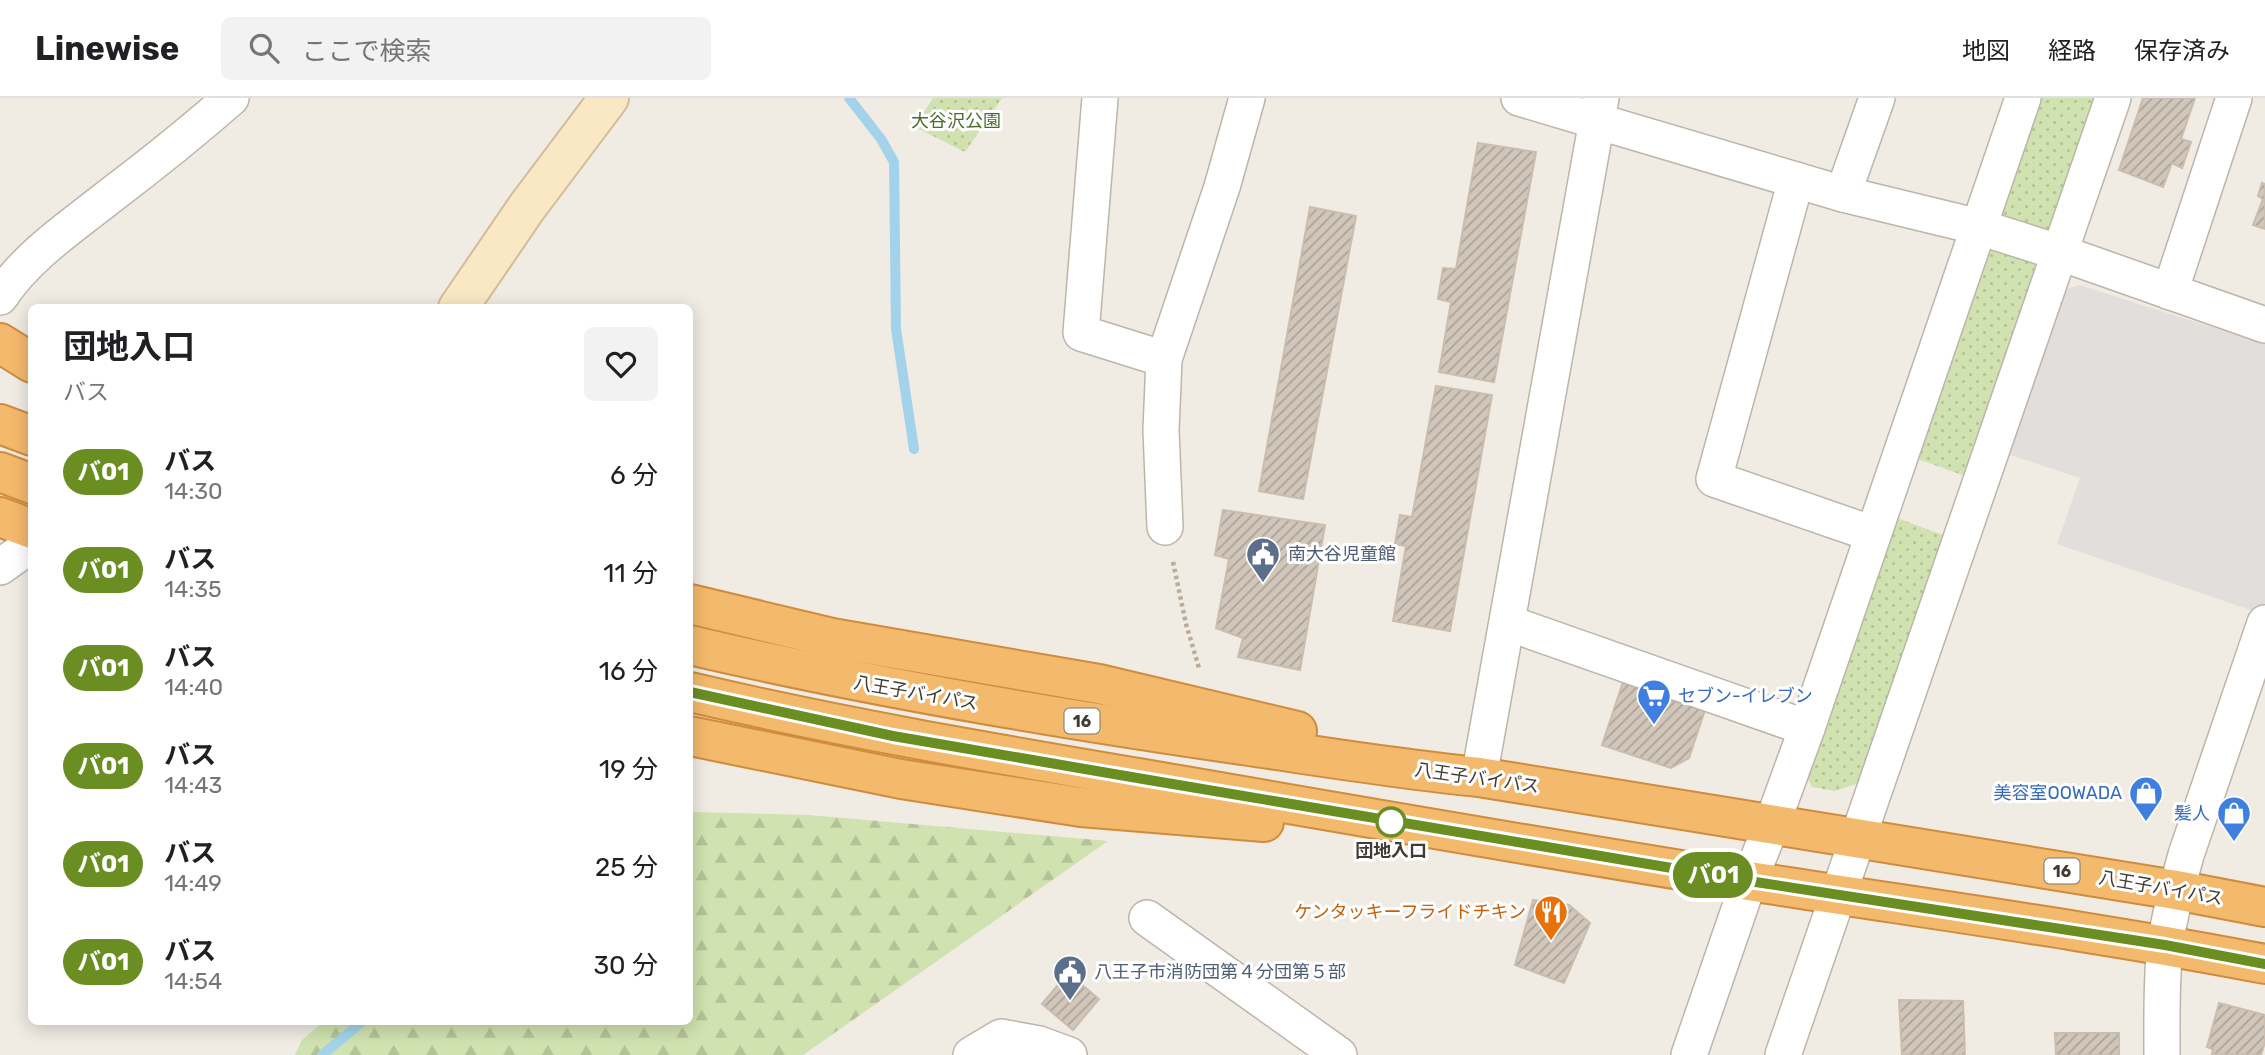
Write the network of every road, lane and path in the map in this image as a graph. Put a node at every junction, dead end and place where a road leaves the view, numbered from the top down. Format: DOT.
graph roads {
  1 [pos="231,98"];
  2 [pos="608,98"];
  3 [pos="1100,98"];
  4 [pos="1247,98"];
  5 [pos="1519,98"];
  6 [pos="1877,98"];
  7 [pos="2023,98"];
  8 [pos="2113,98"];
  9 [pos="2234,98"];
  10 [pos="1600,109"];
  11 [pos="1796,180"];
  12 [pos="1843,194"];
  13 [pos="1979,228"];
  14 [pos="2058,252"];
  15 [pos="2170,292"];
  16 [pos="0,297"];
  17 [pos="461,304"];
  18 [pos="2265,325"];
  19 [pos="0,343"];
  20 [pos="1164,359"];
  21 [pos="28,360"];
  22 [pos="0,424"];
  23 [pos="28,434"];
  24 [pos="0,472"];
  25 [pos="28,482"];
  26 [pos="0,517"];
  27 [pos="1165,527"];
  28 [pos="28,528"];
  29 [pos="1874,534"];
  30 [pos="28,547"];
  31 [pos="0,567"];
  32 [pos="693,605"];
  33 [pos="2265,622"];
  34 [pos="1508,623"];
  35 [pos="693,646"];
  36 [pos="1200,671"];
  37 [pos="693,693"];
  38 [pos="1807,728"];
  39 [pos="693,737"];
  40 [pos="1479,776"];
  41 [pos="1772,824"];
  42 [pos="1416,826"];
  43 [pos="1859,838"];
  44 [pos="1749,881"];
  45 [pos="2176,890"];
  46 [pos="1839,895"];
  47 [pos="2265,907"];
  48 [pos="1147,918"];
  49 [pos="2165,945"];
  50 [pos="2265,964"];
  51 [pos="971,1055"];
  52 [pos="1069,1055"];
  53 [pos="1339,1055"];
  54 [pos="1689,1055"];
  55 [pos="1783,1055"];
  56 [pos="2162,1055"];
  1 -- 16 [label="street"];
  2 -- 17 [label="street"];
  3 -- 20 [label="street"];
  4 -- 20 [label="street"];
  5 -- 10 [label="street"];
  6 -- 12 [label="street"];
  7 -- 13 [label="street"];
  8 -- 14 [label="street"];
  9 -- 15 [label="street"];
  10 -- 11 [label="street"];
  10 -- 34 [label="street"];
  11 -- 12 [label="street"];
  11 -- 29 [label="street"];
  12 -- 13 [label="street"];
  13 -- 14 [label="street"];
  13 -- 29 [label="street"];
  14 -- 15 [label="street"];
  14 -- 43 [label="street"];
  15 -- 18 [label="street"];
  19 -- 21 [label="highway"];
  20 -- 27 [label="street"];
  22 -- 23 [label="highway"];
  24 -- 25 [label="highway"];
  26 -- 28 [label="highway"];
  27 -- 36 [label="path"];
  29 -- 38 [label="street"];
  30 -- 31 [label="street"];
  32 -- 40 [label="highway"];
  33 -- 45 [label="street"];
  34 -- 38 [label="street"];
  34 -- 40 [label="street"];
  35 -- 40 [label="highway, 八王子バイパス / 16"];
  37 -- 42 [label="highway"];
  38 -- 41 [label="street"];
  39 -- 42 [label="highway"];
  40 -- 41 [label="highway, 八王子バイパス / 16"];
  41 -- 43 [label="highway, 八王子バイパス / 16"];
  41 -- 44 [label="street"];
  42 -- 44 [label="highway"];
  43 -- 45 [label="highway, 八王子バイパス / 16"];
  43 -- 46 [label="street"];
  44 -- 46 [label="highway"];
  44 -- 54 [label="street"];
  45 -- 47 [label="highway, 八王子バイパス / 16"];
  45 -- 49 [label="street"];
  46 -- 49 [label="highway"];
  46 -- 55 [label="street"];
  48 -- 53 [label="street"];
  49 -- 50 [label="highway"];
  49 -- 56 [label="street"];
  51 -- 52 [label="street"];
}
